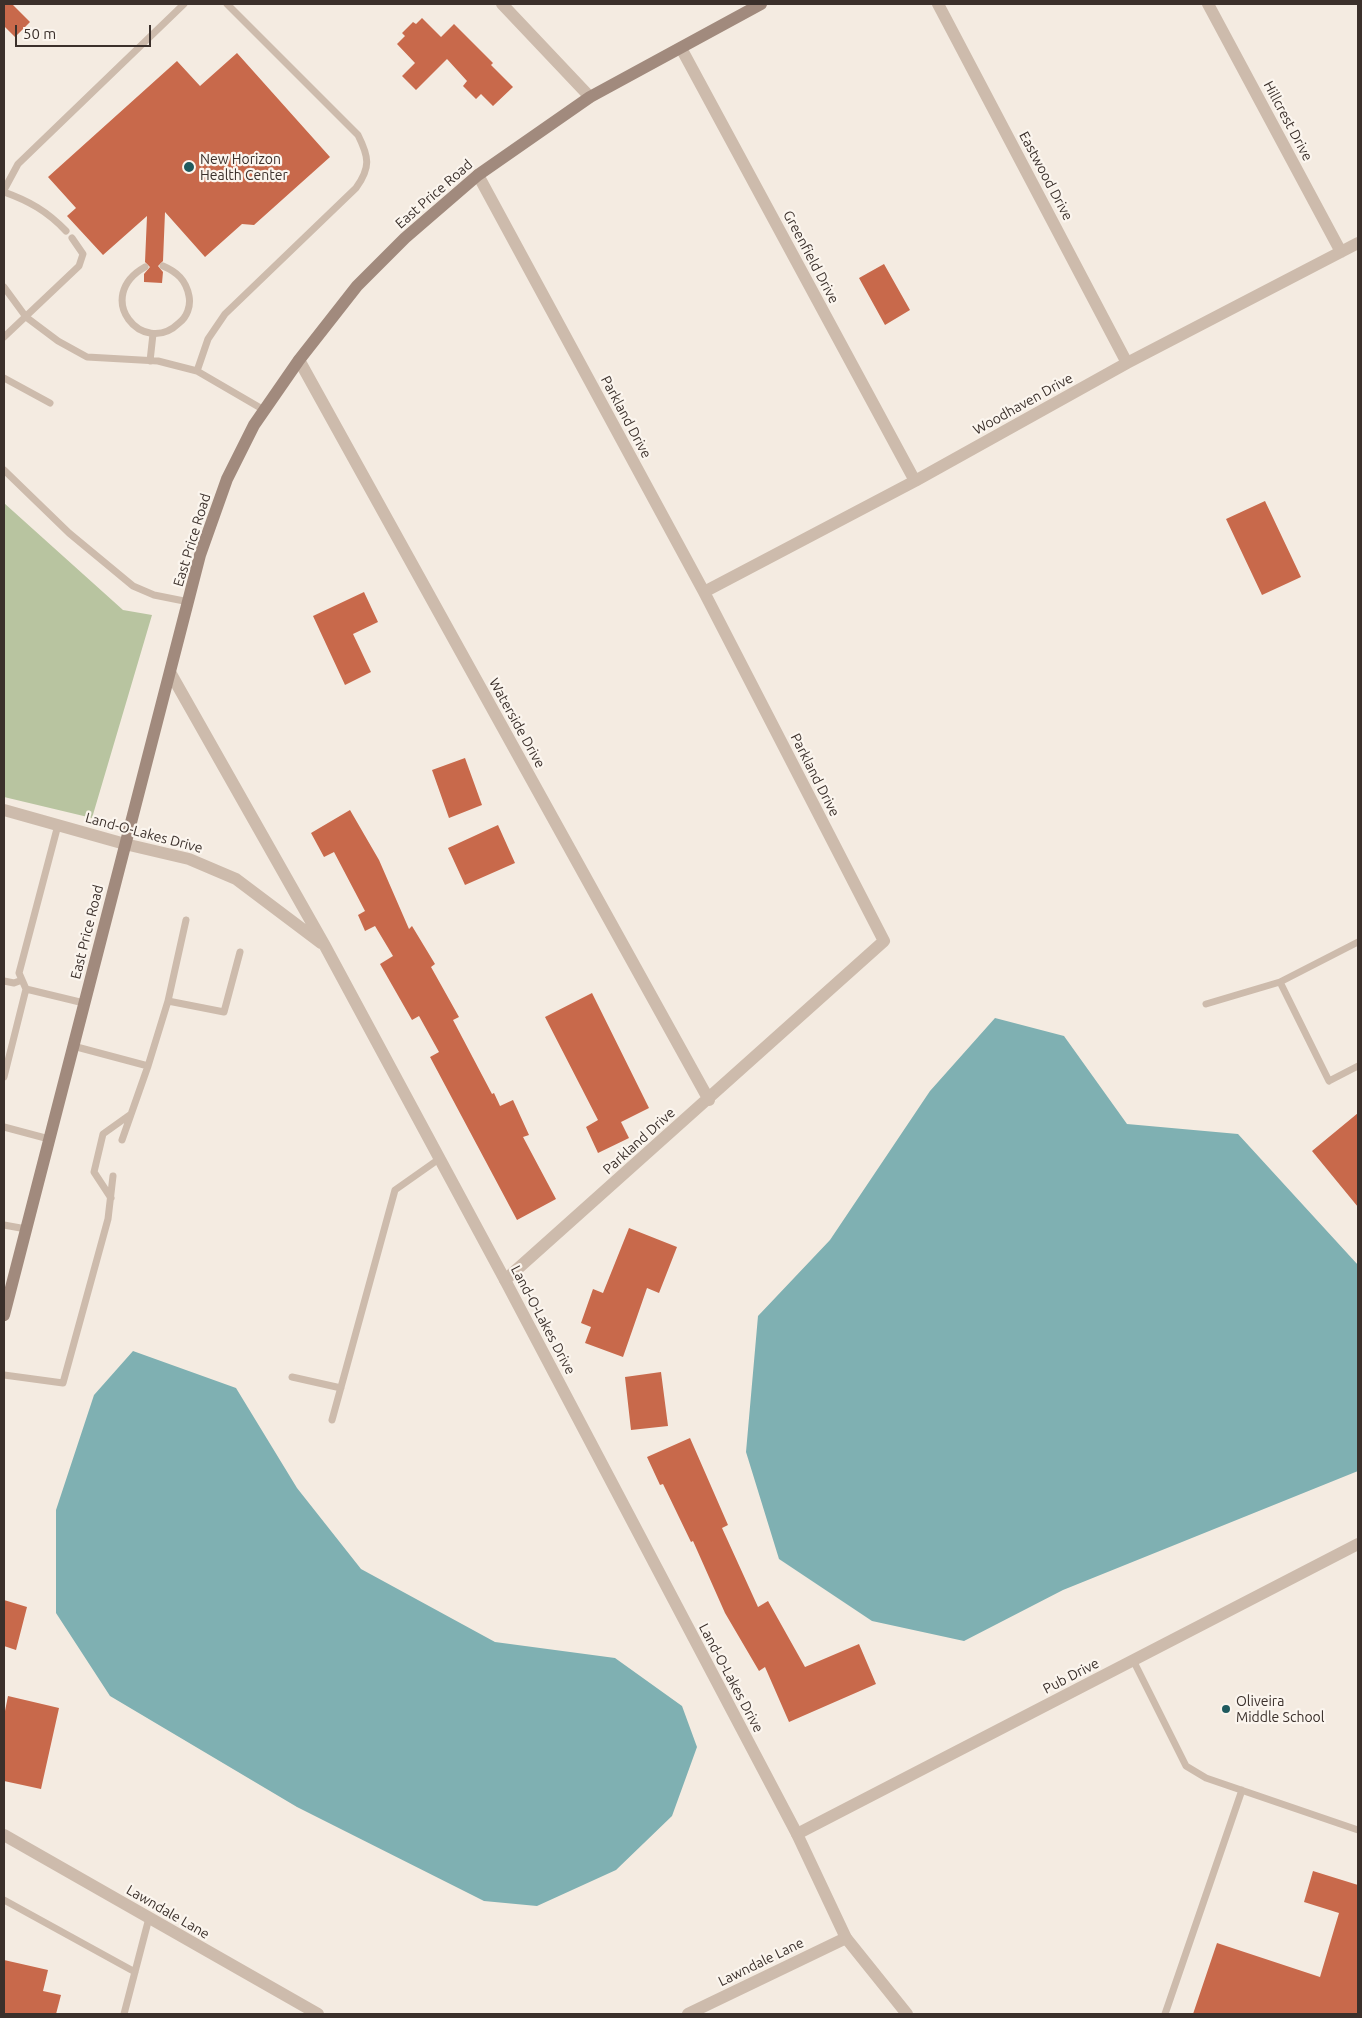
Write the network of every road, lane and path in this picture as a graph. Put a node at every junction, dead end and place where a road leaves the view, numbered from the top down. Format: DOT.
graph roads {
  1 [pos="184,4"];
  2 [pos="227,4"];
  3 [pos="502,4"];
  4 [pos="761,4"];
  5 [pos="938,4"];
  6 [pos="1208,4"];
  7 [pos="680,48"];
  8 [pos="590,97"];
  9 [pos="478,175"];
  10 [pos="4,191"];
  11 [pos="66,231"];
  12 [pos="72,238"];
  13 [pos="1358,243"];
  14 [pos="1341,252"];
  15 [pos="163,266"];
  16 [pos="145,267"];
  17 [pos="4,287"];
  18 [pos="26,317"];
  19 [pos="153,334"];
  20 [pos="4,338"];
  21 [pos="299,360"];
  22 [pos="150,361"];
  23 [pos="1127,363"];
  24 [pos="197,371"];
  25 [pos="4,378"];
  26 [pos="50,403"];
  27 [pos="264,410"];
  28 [pos="4,470"];
  29 [pos="915,481"];
  30 [pos="704,592"];
  31 [pos="188,602"];
  32 [pos="171,674"];
  33 [pos="4,810"];
  34 [pos="58,825"];
  35 [pos="126,844"];
  36 [pos="186,920"];
  37 [pos="1358,942"];
  38 [pos="325,946"];
  39 [pos="240,952"];
  40 [pos="22,980"];
  41 [pos="4,981"];
  42 [pos="1280,982"];
  43 [pos="26,989"];
  44 [pos="168,1001"];
  45 [pos="84,1003"];
  46 [pos="1206,1004"];
  47 [pos="73,1046"];
  48 [pos="148,1066"];
  49 [pos="1358,1066"];
  50 [pos="4,1077"];
  51 [pos="708,1100"];
  52 [pos="131,1114"];
  53 [pos="4,1127"];
  54 [pos="49,1139"];
  55 [pos="122,1140"];
  56 [pos="439,1159"];
  57 [pos="113,1176"];
  58 [pos="111,1199"];
  59 [pos="4,1225"];
  60 [pos="26,1229"];
  61 [pos="505,1280"];
  62 [pos="4,1315"];
  63 [pos="4,1375"];
  64 [pos="292,1377"];
  65 [pos="341,1388"];
  66 [pos="332,1420"];
  67 [pos="1358,1544"];
  68 [pos="1133,1660"];
  69 [pos="1242,1790"];
  70 [pos="1358,1830"];
  71 [pos="797,1834"];
  72 [pos="4,1835"];
  73 [pos="4,1900"];
  74 [pos="149,1918"];
  75 [pos="846,1938"];
  76 [pos="135,1972"];
  77 [pos="124,2014"];
  78 [pos="318,2014"];
  79 [pos="688,2014"];
  80 [pos="907,2014"];
  81 [pos="1166,2014"];
  1 -- 10 [label="lane"];
  2 -- 24 [label="lane"];
  3 -- 8 [label="street"];
  4 -- 7 [label="main road, East Price Road"];
  5 -- 23 [label="street, Eastwood Drive"];
  6 -- 14 [label="street, Hillcrest Drive"];
  7 -- 8 [label="main road, East Price Road"];
  7 -- 29 [label="street, Greenfield Drive"];
  8 -- 9 [label="main road, East Price Road"];
  9 -- 21 [label="main road, East Price Road"];
  9 -- 30 [label="street, Parkland Drive"];
  10 -- 11 [label="lane"];
  12 -- 18 [label="lane"];
  13 -- 14 [label="street, Woodhaven Drive"];
  14 -- 23 [label="street, Woodhaven Drive"];
  15 -- 19 [label="lane"];
  16 -- 19 [label="lane"];
  17 -- 18 [label="lane"];
  18 -- 20 [label="lane"];
  18 -- 22 [label="lane"];
  19 -- 22 [label="lane"];
  21 -- 27 [label="main road, East Price Road"];
  21 -- 51 [label="street, Waterside Drive"];
  22 -- 24 [label="lane"];
  23 -- 29 [label="street, Woodhaven Drive"];
  24 -- 27 [label="lane"];
  25 -- 26 [label="lane"];
  27 -- 31 [label="main road, East Price Road"];
  28 -- 31 [label="lane"];
  29 -- 30 [label="street, Woodhaven Drive"];
  30 -- 51 [label="street, Parkland Drive"];
  31 -- 32 [label="main road, East Price Road"];
  32 -- 35 [label="main road, East Price Road"];
  32 -- 38 [label="street"];
  33 -- 34 [label="street, Land-O-Lakes Drive"];
  34 -- 35 [label="street, Land-O-Lakes Drive"];
  34 -- 40 [label="lane"];
  35 -- 38 [label="street, Land-O-Lakes Drive"];
  35 -- 45 [label="main road, East Price Road"];
  36 -- 44 [label="lane"];
  37 -- 42 [label="lane"];
  38 -- 56 [label="street, Land-O-Lakes Drive"];
  39 -- 44 [label="lane"];
  40 -- 41 [label="lane"];
  40 -- 43 [label="lane"];
  42 -- 46 [label="lane"];
  42 -- 49 [label="lane"];
  43 -- 45 [label="lane"];
  43 -- 50 [label="lane"];
  44 -- 48 [label="lane"];
  45 -- 47 [label="main road, East Price Road"];
  47 -- 48 [label="lane"];
  47 -- 54 [label="main road, East Price Road"];
  48 -- 52 [label="lane"];
  51 -- 61 [label="street, Parkland Drive"];
  52 -- 55 [label="lane"];
  52 -- 58 [label="lane"];
  53 -- 54 [label="lane"];
  54 -- 60 [label="main road, East Price Road"];
  56 -- 61 [label="street, Land-O-Lakes Drive"];
  56 -- 65 [label="lane"];
  57 -- 58 [label="lane"];
  58 -- 63 [label="lane"];
  59 -- 60 [label="lane"];
  60 -- 62 [label="main road, East Price Road"];
  61 -- 71 [label="street, Land-O-Lakes Drive"];
  64 -- 65 [label="lane"];
  65 -- 66 [label="lane"];
  67 -- 68 [label="street, Pub Drive"];
  68 -- 69 [label="lane"];
  68 -- 71 [label="street, Pub Drive"];
  69 -- 70 [label="lane"];
  69 -- 81 [label="lane"];
  71 -- 75 [label="street, Land-O-Lakes Drive"];
  72 -- 74 [label="street, Lawndale Lane"];
  73 -- 76 [label="lane"];
  74 -- 76 [label="lane"];
  74 -- 78 [label="street, Lawndale Lane"];
  75 -- 79 [label="street, Lawndale Lane"];
  75 -- 80 [label="street, Land-O-Lakes Drive"];
  76 -- 77 [label="lane"];
}
